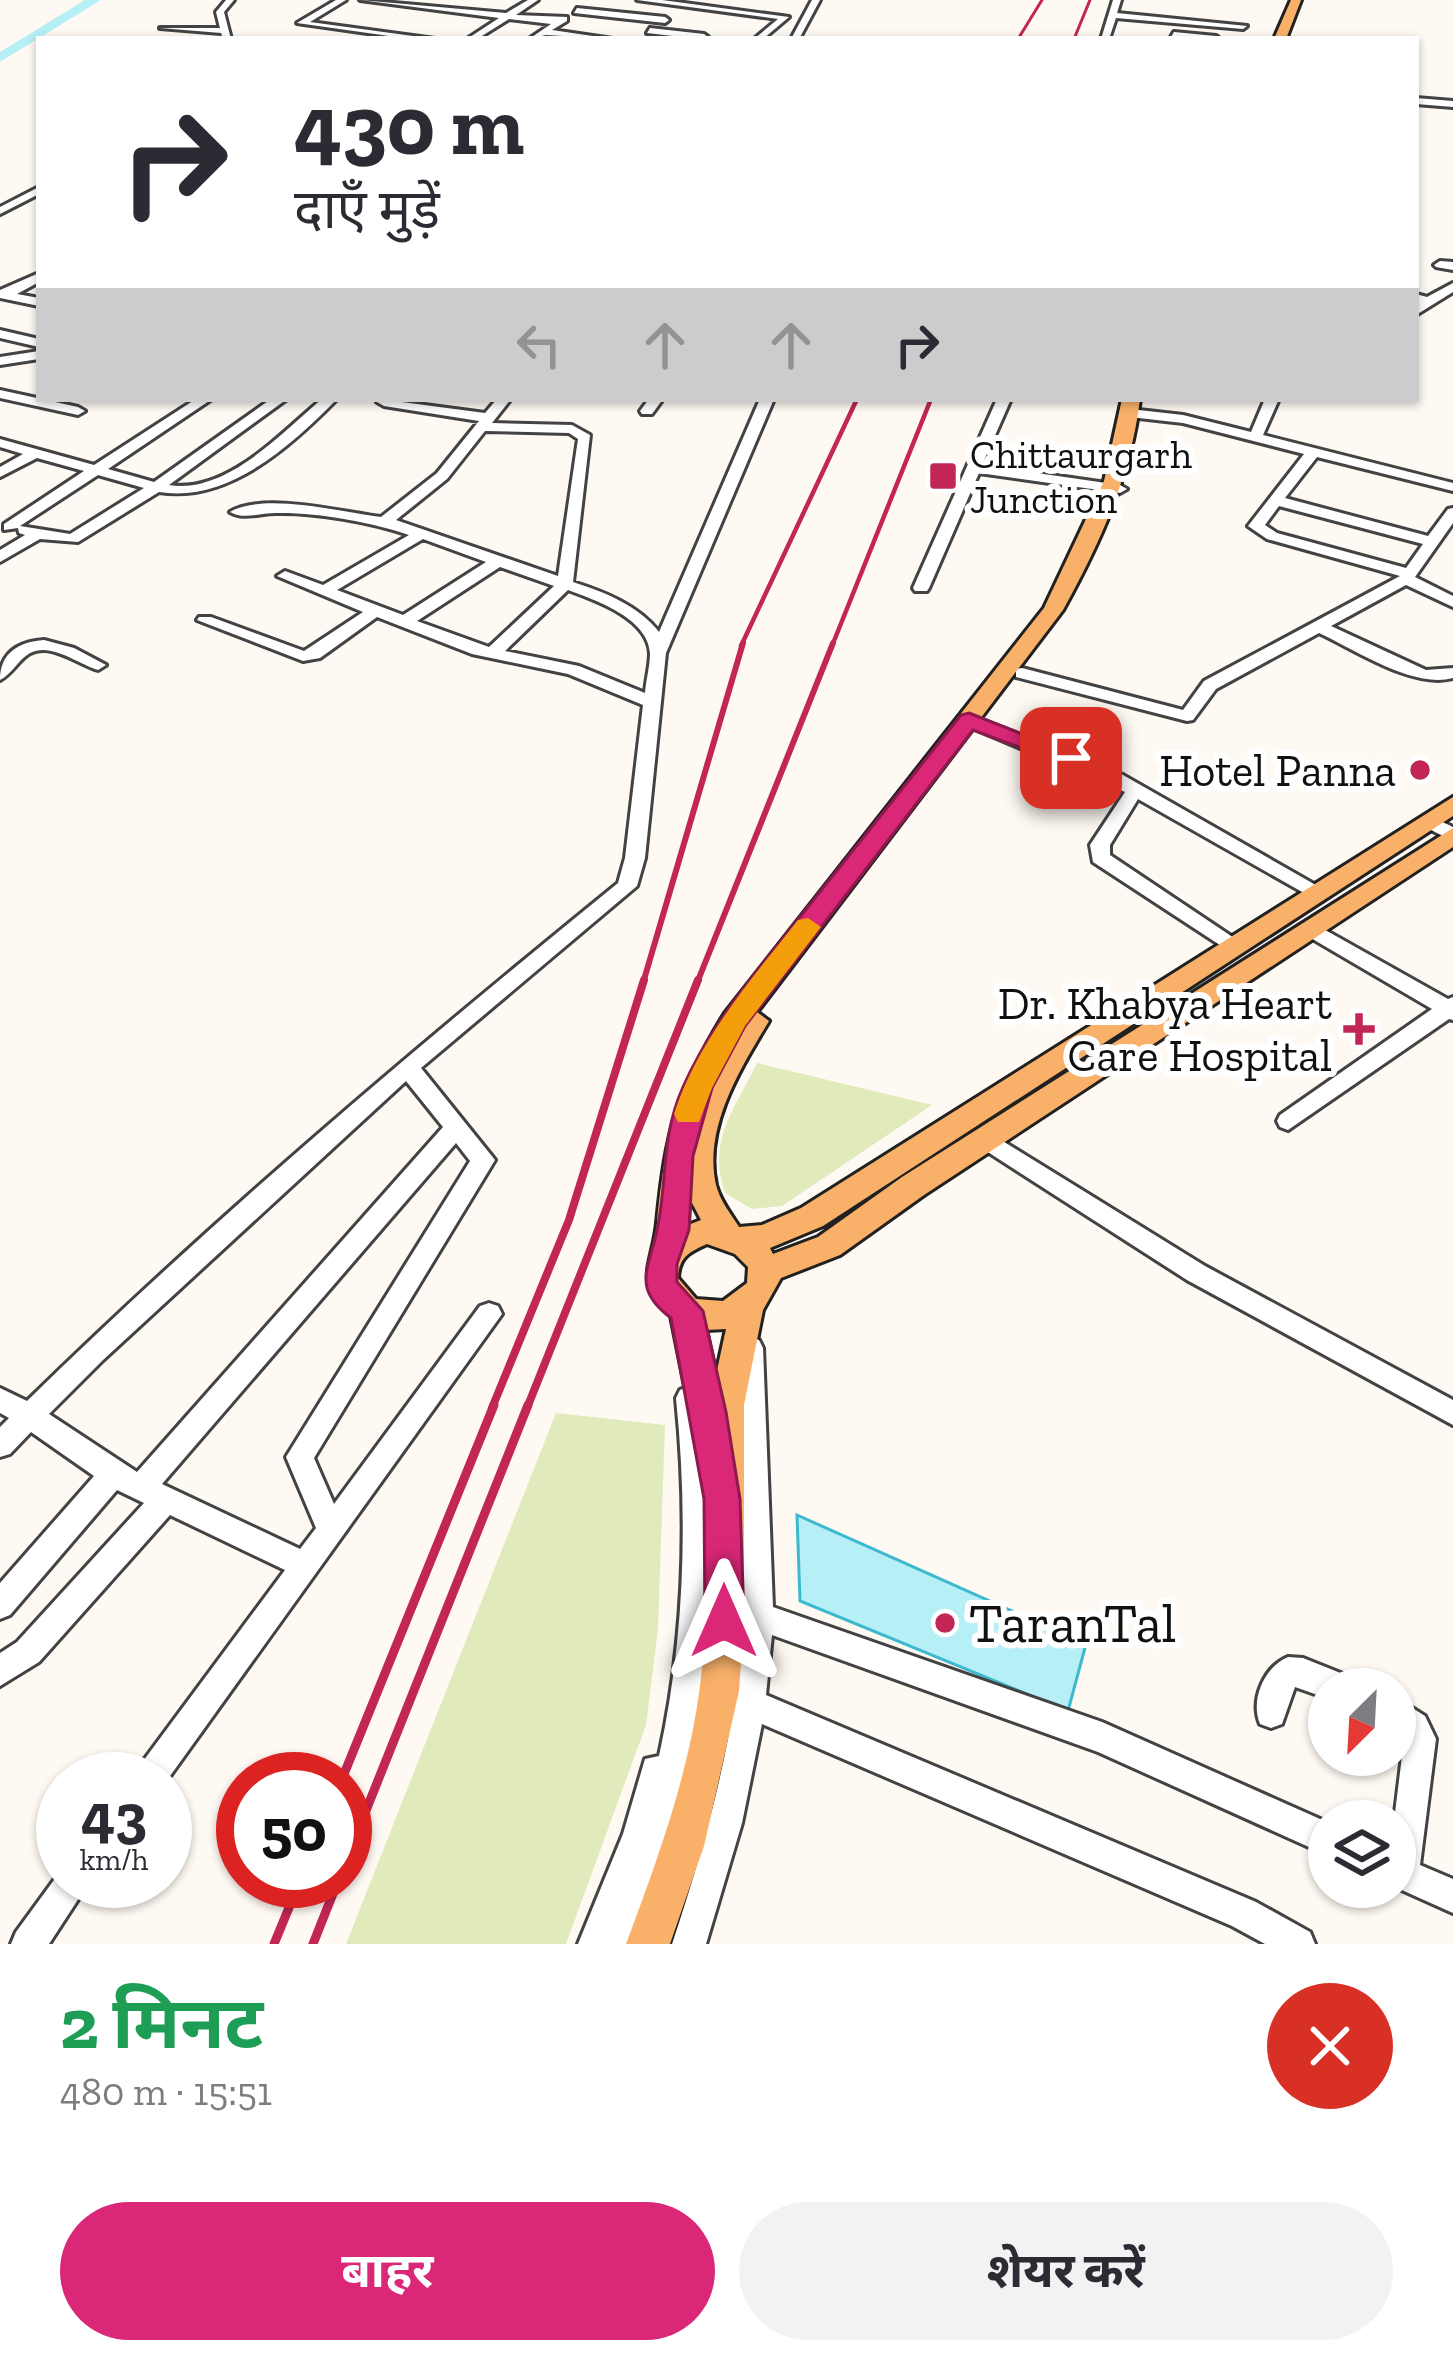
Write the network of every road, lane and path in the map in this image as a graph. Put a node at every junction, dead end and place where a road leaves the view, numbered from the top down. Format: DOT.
graph roads {
  1 [pos="230,0"];
  2 [pos="342,0"];
  3 [pos="364,0"];
  4 [pos="437,0"];
  5 [pos="534,0"];
  6 [pos="595,0"];
  7 [pos="641,0"];
  8 [pos="816,0"];
  9 [pos="1117,0"];
  10 [pos="1296,0"];
  11 [pos="1307,0"];
  12 [pos="686,5"];
  13 [pos="425,7"];
  14 [pos="738,10"];
  15 [pos="578,11"];
  16 [pos="1112,15"];
  17 [pos="410,16"];
  18 [pos="508,16"];
  19 [pos="665,20"];
  20 [pos="1182,21"];
  21 [pos="560,22"];
  22 [pos="1213,23"];
  23 [pos="396,24"];
  24 [pos="1243,26"];
  25 [pos="650,31"];
  26 [pos="544,32"];
  27 [pos="381,33"];
  28 [pos="163,34"];
  29 [pos="225,35"];
  30 [pos="406,36"];
  31 [pos="476,36"];
  32 [pos="538,36"];
  33 [pos="581,36"];
  34 [pos="643,36"];
  35 [pos="687,36"];
  36 [pos="705,36"];
  37 [pos="762,36"];
  38 [pos="797,36"];
  39 [pos="1106,36"];
  40 [pos="1174,36"];
  41 [pos="1207,36"];
  42 [pos="1281,36"];
  43 [pos="1293,36"];
  44 [pos="1419,100"];
  45 [pos="1453,104"];
  46 [pos="36,192"];
  47 [pos="0,200"];
  48 [pos="16,203"];
  49 [pos="0,211"];
  50 [pos="36,278"];
  51 [pos="1453,287"];
  52 [pos="2,295"];
  53 [pos="1422,299"];
  54 [pos="36,301"];
  55 [pos="0,334"];
  56 [pos="36,342"];
  57 [pos="36,355"];
  58 [pos="0,361"];
  59 [pos="0,394"];
  60 [pos="200,402"];
  61 [pos="276,402"];
  62 [pos="325,402"];
  63 [pos="502,402"];
  64 [pos="766,402"];
  65 [pos="1003,402"];
  66 [pos="1271,402"];
  67 [pos="384,403"];
  68 [pos="1136,406"];
  69 [pos="78,411"];
  70 [pos="484,423"];
  71 [pos="1256,436"];
  72 [pos="0,443"];
  73 [pos="1314,451"];
  74 [pos="35,453"];
  75 [pos="971,468"];
  76 [pos="98,470"];
  77 [pos="0,473"];
  78 [pos="156,487"];
  79 [pos="1453,487"];
  80 [pos="1114,488"];
  81 [pos="1274,500"];
  82 [pos="237,512"];
  83 [pos="1453,512"];
  84 [pos="382,522"];
  85 [pos="5,525"];
  86 [pos="37,534"];
  87 [pos="421,534"];
  88 [pos="1432,542"];
  89 [pos="0,557"];
  90 [pos="498,561"];
  91 [pos="285,576"];
  92 [pos="1408,576"];
  93 [pos="565,584"];
  94 [pos="921,588"];
  95 [pos="324,591"];
  96 [pos="1453,602"];
  97 [pos="375,611"];
  98 [pos="205,620"];
  99 [pos="404,622"];
  100 [pos="1318,626"];
  101 [pos="658,653"];
  102 [pos="492,654"];
  103 [pos="98,665"];
  104 [pos="1022,673"];
  105 [pos="1453,673"];
  106 [pos="0,675"];
  107 [pos="652,702"];
  108 [pos="975,722"];
  109 [pos="1135,790"];
  110 [pos="1447,825"];
  111 [pos="1318,892"];
  112 [pos="1311,929"];
  113 [pos="1236,946"];
  114 [pos="1451,1008"];
  115 [pos="407,1067"];
  116 [pos="1288,1120"];
  117 [pos="456,1127"];
  118 [pos="988,1141"];
  119 [pos="736,1236"];
  120 [pos="669,1249"];
  121 [pos="757,1288"];
  122 [pos="678,1305"];
  123 [pos="489,1314"];
  124 [pos="0,1400"];
  125 [pos="1453,1413"];
  126 [pos="31,1415"];
  127 [pos="0,1445"];
  128 [pos="112,1474"];
  129 [pos="153,1494"];
  130 [pos="722,1499"];
  131 [pos="331,1530"];
  132 [pos="305,1565"];
  133 [pos="0,1605"];
  134 [pos="694,1613"];
  135 [pos="758,1616"];
  136 [pos="0,1671"];
  137 [pos="1308,1675"];
  138 [pos="748,1703"];
  139 [pos="1271,1713"];
  140 [pos="1416,1731"];
  141 [pos="169,1752"];
  142 [pos="1416,1764"];
  143 [pos="1308,1831"];
  144 [pos="1416,1879"];
  145 [pos="1453,1896"];
  146 [pos="54,1908"];
  147 [pos="28,1944"];
  148 [pos="595,1944"];
  149 [pos="616,1944"];
  150 [pos="648,1944"];
  151 [pos="689,1944"];
  152 [pos="1298,1944"];
  1 -- 29 [label="street"];
  2 -- 27 [label="street"];
  3 -- 13 [label="street"];
  4 -- 13 [label="street"];
  5 -- 18 [label="street"];
  6 -- 15 [label="street"];
  7 -- 12 [label="street"];
  8 -- 38 [label="street"];
  9 -- 16 [label="street"];
  10 -- 42 [label="main road"];
  11 -- 43 [label="main road"];
  12 -- 14 [label="street"];
  12 -- 19 [label="street"];
  13 -- 17 [label="street"];
  13 -- 18 [label="street"];
  14 -- 36 [label="street"];
  14 -- 37 [label="street"];
  15 -- 19 [label="street"];
  15 -- 21 [label="street"];
  16 -- 20 [label="street"];
  16 -- 39 [label="street"];
  18 -- 21 [label="street"];
  18 -- 31 [label="street"];
  19 -- 25 [label="street"];
  20 -- 22 [label="street"];
  20 -- 40 [label="street"];
  21 -- 26 [label="street"];
  22 -- 24 [label="street"];
  22 -- 41 [label="street"];
  23 -- 27 [label="street"];
  25 -- 34 [label="street"];
  25 -- 35 [label="street"];
  26 -- 32 [label="street"];
  26 -- 33 [label="street"];
  27 -- 30 [label="street"];
  28 -- 29 [label="street"];
  44 -- 45 [label="street"];
  46 -- 48 [label="street"];
  47 -- 48 [label="street"];
  48 -- 49 [label="street"];
  50 -- 52 [label="street"];
  51 -- 53 [label="street"];
  52 -- 54 [label="street"];
  55 -- 56 [label="street"];
  57 -- 58 [label="street"];
  59 -- 69 [label="street"];
  60 -- 76 [label="street"];
  61 -- 78 [label="street"];
  62 -- 78 [label="street"];
  63 -- 70 [label="street"];
  64 -- 101 [label="street"];
  65 -- 75 [label="street"];
  66 -- 71 [label="street"];
  67 -- 70 [label="street"];
  68 -- 71 [label="street"];
  68 -- 80 [label="main road"];
  70 -- 84 [label="street"];
  70 -- 93 [label="street"];
  71 -- 73 [label="street"];
  72 -- 74 [label="street"];
  73 -- 79 [label="street"];
  73 -- 81 [label="street"];
  74 -- 76 [label="street"];
  74 -- 77 [label="street"];
  75 -- 80 [label="street"];
  75 -- 94 [label="street"];
  76 -- 78 [label="street"];
  76 -- 85 [label="street"];
  78 -- 86 [label="street"];
  80 -- 104 [label="main road"];
  80 -- 108 [label="main road"];
  81 -- 88 [label="street"];
  81 -- 92 [label="street"];
  82 -- 84 [label="street"];
  83 -- 88 [label="street"];
  84 -- 87 [label="street"];
  85 -- 86 [label="street"];
  86 -- 89 [label="street"];
  87 -- 90 [label="street"];
  87 -- 95 [label="street"];
  88 -- 92 [label="street"];
  90 -- 93 [label="street"];
  90 -- 99 [label="street"];
  91 -- 95 [label="street"];
  92 -- 96 [label="street"];
  92 -- 100 [label="street"];
  93 -- 101 [label="street"];
  93 -- 102 [label="street"];
  95 -- 97 [label="street"];
  97 -- 98 [label="street"];
  97 -- 99 [label="street"];
  99 -- 102 [label="street"];
  100 -- 104 [label="street"];
  100 -- 105 [label="street"];
  101 -- 107 [label="street"];
  102 -- 107 [label="street"];
  103 -- 106 [label="street"];
  104 -- 108 [label="main road"];
  107 -- 115 [label="street"];
  108 -- 109 [label="street"];
  108 -- 119 [label="main road"];
  108 -- 120 [label="main road"];
  109 -- 111 [label="street"];
  109 -- 113 [label="street"];
  110 -- 111 [label="main road"];
  110 -- 112 [label="main road"];
  111 -- 113 [label="main road"];
  112 -- 114 [label="street"];
  112 -- 118 [label="main road"];
  113 -- 119 [label="main road"];
  114 -- 116 [label="street"];
  115 -- 117 [label="street"];
  115 -- 126 [label="street"];
  117 -- 129 [label="street"];
  117 -- 131 [label="street"];
  118 -- 121 [label="main road"];
  118 -- 125 [label="street"];
  119 -- 120 [label="main road"];
  119 -- 121 [label="main road"];
  120 -- 122 [label="main road"];
  121 -- 122 [label="main road"];
  121 -- 130 [label="main road"];
  121 -- 135 [label="street"];
  122 -- 130 [label="main road"];
  122 -- 134 [label="street"];
  123 -- 131 [label="street"];
  124 -- 126 [label="street"];
  126 -- 127 [label="street"];
  126 -- 128 [label="street"];
  128 -- 129 [label="street"];
  128 -- 133 [label="street"];
  129 -- 132 [label="street"];
  129 -- 136 [label="street"];
  130 -- 150 [label="main road"];
  131 -- 132 [label="street"];
  132 -- 141 [label="street"];
  134 -- 148 [label="street"];
  134 -- 149 [label="street"];
  135 -- 138 [label="street"];
  135 -- 143 [label="street"];
  137 -- 139 [label="street"];
  138 -- 151 [label="street"];
  138 -- 152 [label="street"];
  140 -- 142 [label="street"];
  144 -- 145 [label="street"];
  146 -- 147 [label="street"];
}
